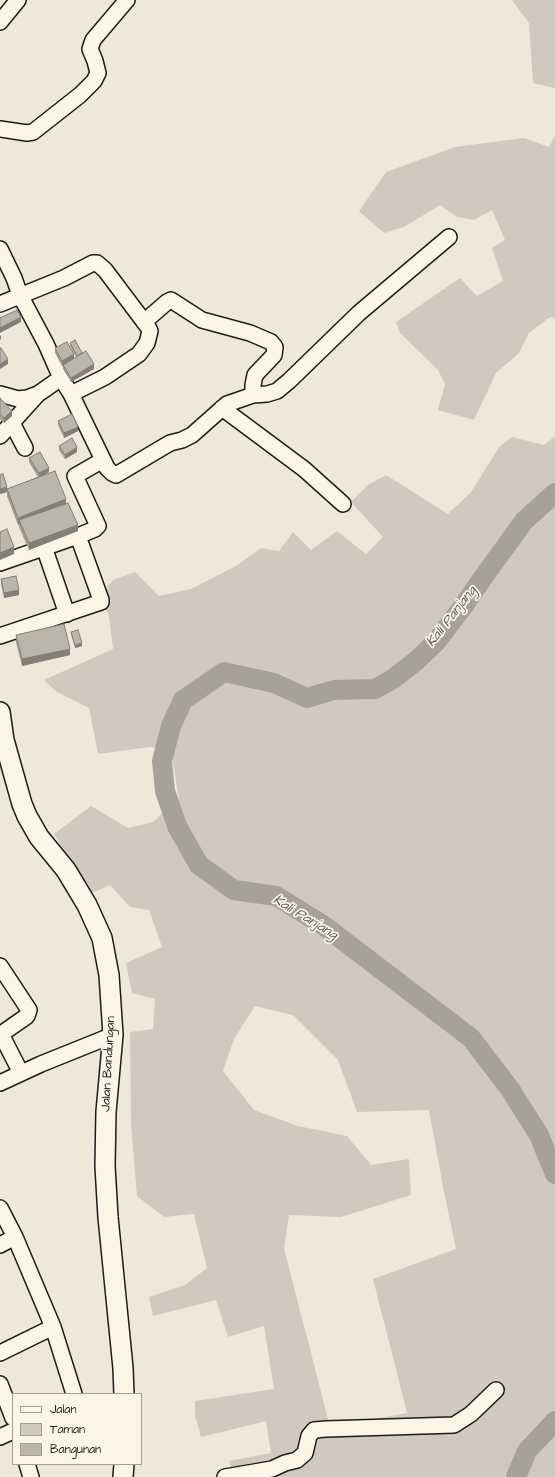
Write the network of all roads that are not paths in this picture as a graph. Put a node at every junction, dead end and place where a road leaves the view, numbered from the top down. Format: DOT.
graph roads {
  1 [pos="18,0"];
  2 [pos="127,0"];
  3 [pos="0,22"];
  4 [pos="0,129"];
  5 [pos="449,237"];
  6 [pos="0,249"];
  7 [pos="20,295"];
  8 [pos="0,304"];
  9 [pos="144,322"];
  10 [pos="60,378"];
  11 [pos="0,394"];
  12 [pos="38,394"];
  13 [pos="71,394"];
  14 [pos="253,395"];
  15 [pos="222,408"];
  16 [pos="12,423"];
  17 [pos="0,436"];
  18 [pos="25,448"];
  19 [pos="103,460"];
  20 [pos="343,504"];
  21 [pos="78,536"];
  22 [pos="44,547"];
  23 [pos="0,562"];
  24 [pos="67,614"];
  25 [pos="0,636"];
  26 [pos="0,712"];
  27 [pos="2,749"];
  28 [pos="0,966"];
  29 [pos="113,1035"];
  30 [pos="21,1073"];
  31 [pos="0,1083"];
  32 [pos="0,1208"];
  33 [pos="15,1237"];
  34 [pos="0,1245"];
  35 [pos="53,1327"];
  36 [pos="0,1353"];
  37 [pos="0,1384"];
  38 [pos="496,1390"];
  39 [pos="74,1393"];
  40 [pos="124,1393"];
  41 [pos="12,1415"];
  42 [pos="12,1431"];
  43 [pos="0,1437"];
  44 [pos="27,1465"];
  45 [pos="124,1465"];
  46 [pos="31,1477"];
  47 [pos="123,1477"];
  48 [pos="225,1477"];
  1 -- 3 [label="street"];
  2 -- 4 [label="street"];
  5 -- 14 [label="street"];
  6 -- 7 [label="street"];
  7 -- 8 [label="street"];
  7 -- 9 [label="street"];
  7 -- 10 [label="street"];
  9 -- 13 [label="street"];
  9 -- 14 [label="street"];
  10 -- 12 [label="street"];
  10 -- 13 [label="street"];
  11 -- 12 [label="street"];
  12 -- 16 [label="street"];
  13 -- 19 [label="street"];
  14 -- 15 [label="street"];
  15 -- 19 [label="street"];
  15 -- 20 [label="street"];
  16 -- 17 [label="street"];
  16 -- 18 [label="street"];
  19 -- 21 [label="street"];
  21 -- 22 [label="street"];
  21 -- 24 [label="street"];
  22 -- 23 [label="street"];
  22 -- 24 [label="street"];
  24 -- 25 [label="street"];
  26 -- 27 [label="main road, Jalan Bandungan"];
  27 -- 29 [label="main road, Jalan Bandungan"];
  28 -- 30 [label="street"];
  29 -- 30 [label="street"];
  29 -- 40 [label="main road, Jalan Bandungan"];
  30 -- 31 [label="street"];
  32 -- 33 [label="street"];
  33 -- 34 [label="street"];
  33 -- 35 [label="street"];
  35 -- 36 [label="street"];
  35 -- 39 [label="street"];
  37 -- 41 [label="street"];
  38 -- 48 [label="street"];
  42 -- 43 [label="street"];
  44 -- 46 [label="street"];
  45 -- 47 [label="main road"];
}
